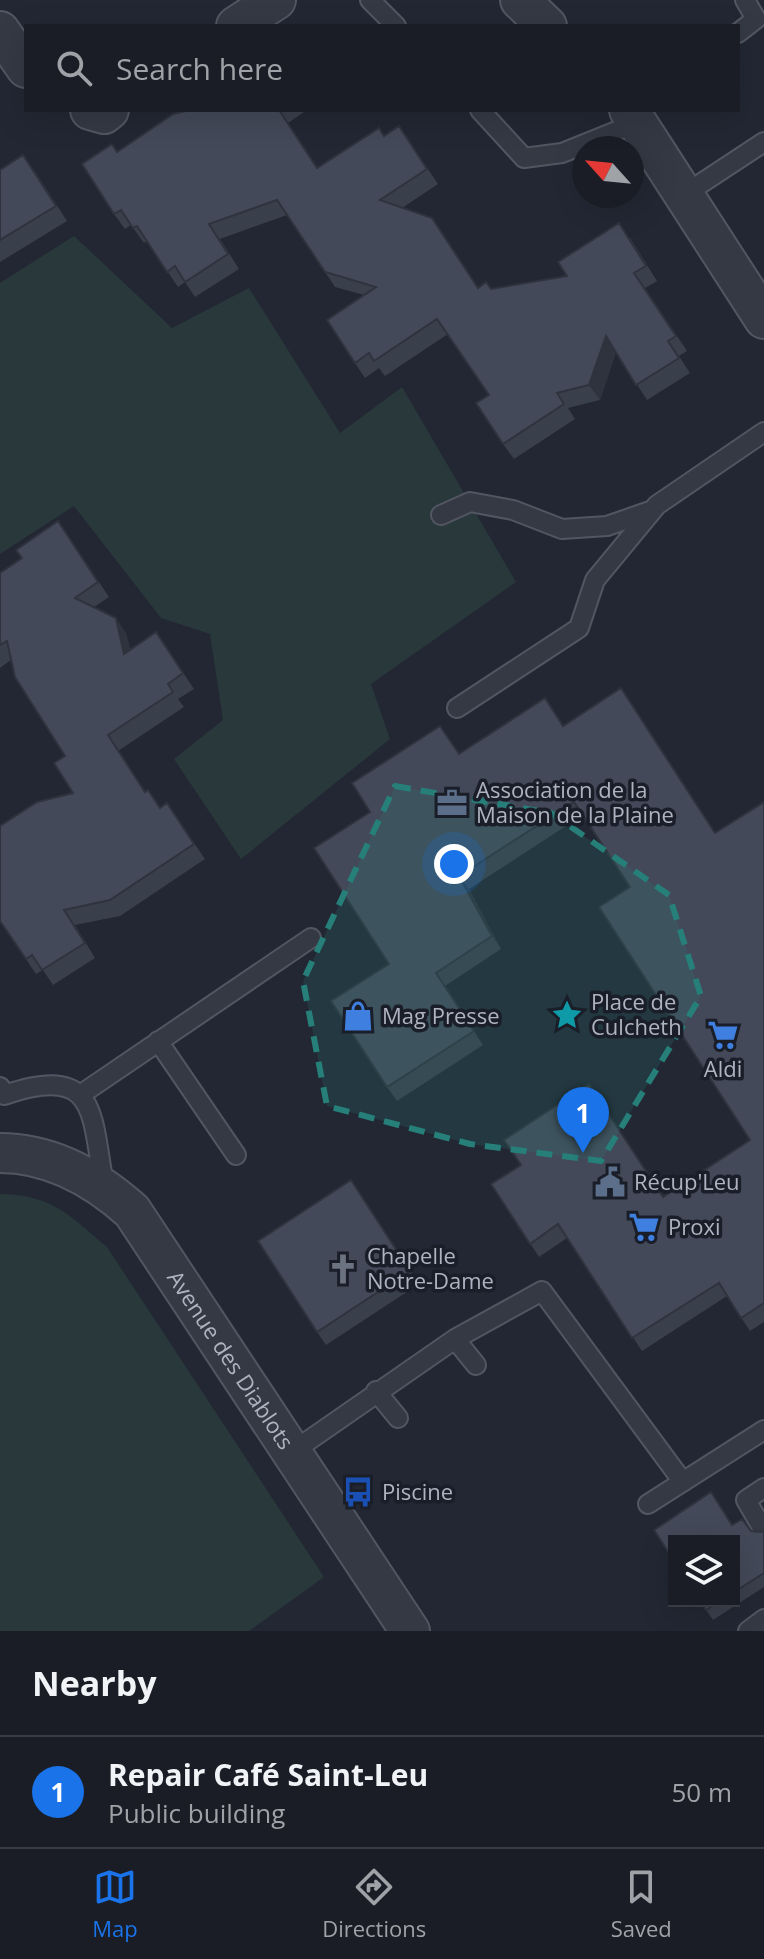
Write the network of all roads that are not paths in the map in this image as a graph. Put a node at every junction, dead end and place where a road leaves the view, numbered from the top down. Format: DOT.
graph roads {
  1 [pos="276,0"];
  2 [pos="370,0"];
  3 [pos="520,0"];
  4 [pos="745,0"];
  5 [pos="239,24"];
  6 [pos="394,24"];
  7 [pos="545,24"];
  8 [pos="0,31"];
  9 [pos="740,31"];
  10 [pos="24,65"];
  11 [pos="482,112"];
  12 [pos="633,114"];
  13 [pos="764,142"];
  14 [pos="685,194"];
  15 [pos="764,319"];
  16 [pos="764,432"];
  17 [pos="653,510"];
  18 [pos="441,515"];
  19 [pos="457,708"];
  20 [pos="311,938"];
  21 [pos="158,1041"];
  22 [pos="1,1094"];
  23 [pos="80,1095"];
  24 [pos="0,1153"];
  25 [pos="236,1155"];
  26 [pos="104,1186"];
  27 [pos="455,1339"];
  28 [pos="476,1365"];
  29 [pos="376,1391"];
  30 [pos="398,1418"];
  31 [pos="764,1430"];
  32 [pos="292,1452"];
  33 [pos="683,1482"];
  34 [pos="764,1488"];
  35 [pos="648,1504"];
  36 [pos="764,1531"];
  37 [pos="764,1619"];
  38 [pos="410,1631"];
  39 [pos="748,1631"];
  1 -- 5 [label="street"];
  2 -- 6 [label="lane"];
  3 -- 7 [label="street"];
  4 -- 9 [label="lane"];
  8 -- 10 [label="street"];
  11 -- 12 [label="lane"];
  12 -- 14 [label="street"];
  13 -- 14 [label="lane"];
  14 -- 15 [label="street"];
  16 -- 17 [label="lane"];
  17 -- 18 [label="lane"];
  17 -- 19 [label="lane"];
  20 -- 21 [label="lane"];
  21 -- 23 [label="lane"];
  21 -- 25 [label="lane"];
  22 -- 23 [label="lane"];
  23 -- 26 [label="lane"];
  24 -- 26 [label="street, Avenue des Diablots"];
  26 -- 32 [label="street, Avenue des Diablots"];
  27 -- 28 [label="lane"];
  27 -- 29 [label="lane"];
  27 -- 33 [label="lane"];
  29 -- 30 [label="lane"];
  29 -- 32 [label="lane"];
  31 -- 33 [label="lane"];
  32 -- 38 [label="street, Avenue des Diablots"];
  33 -- 35 [label="lane"];
  34 -- 36 [label="lane"];
  37 -- 39 [label="lane"];
}
